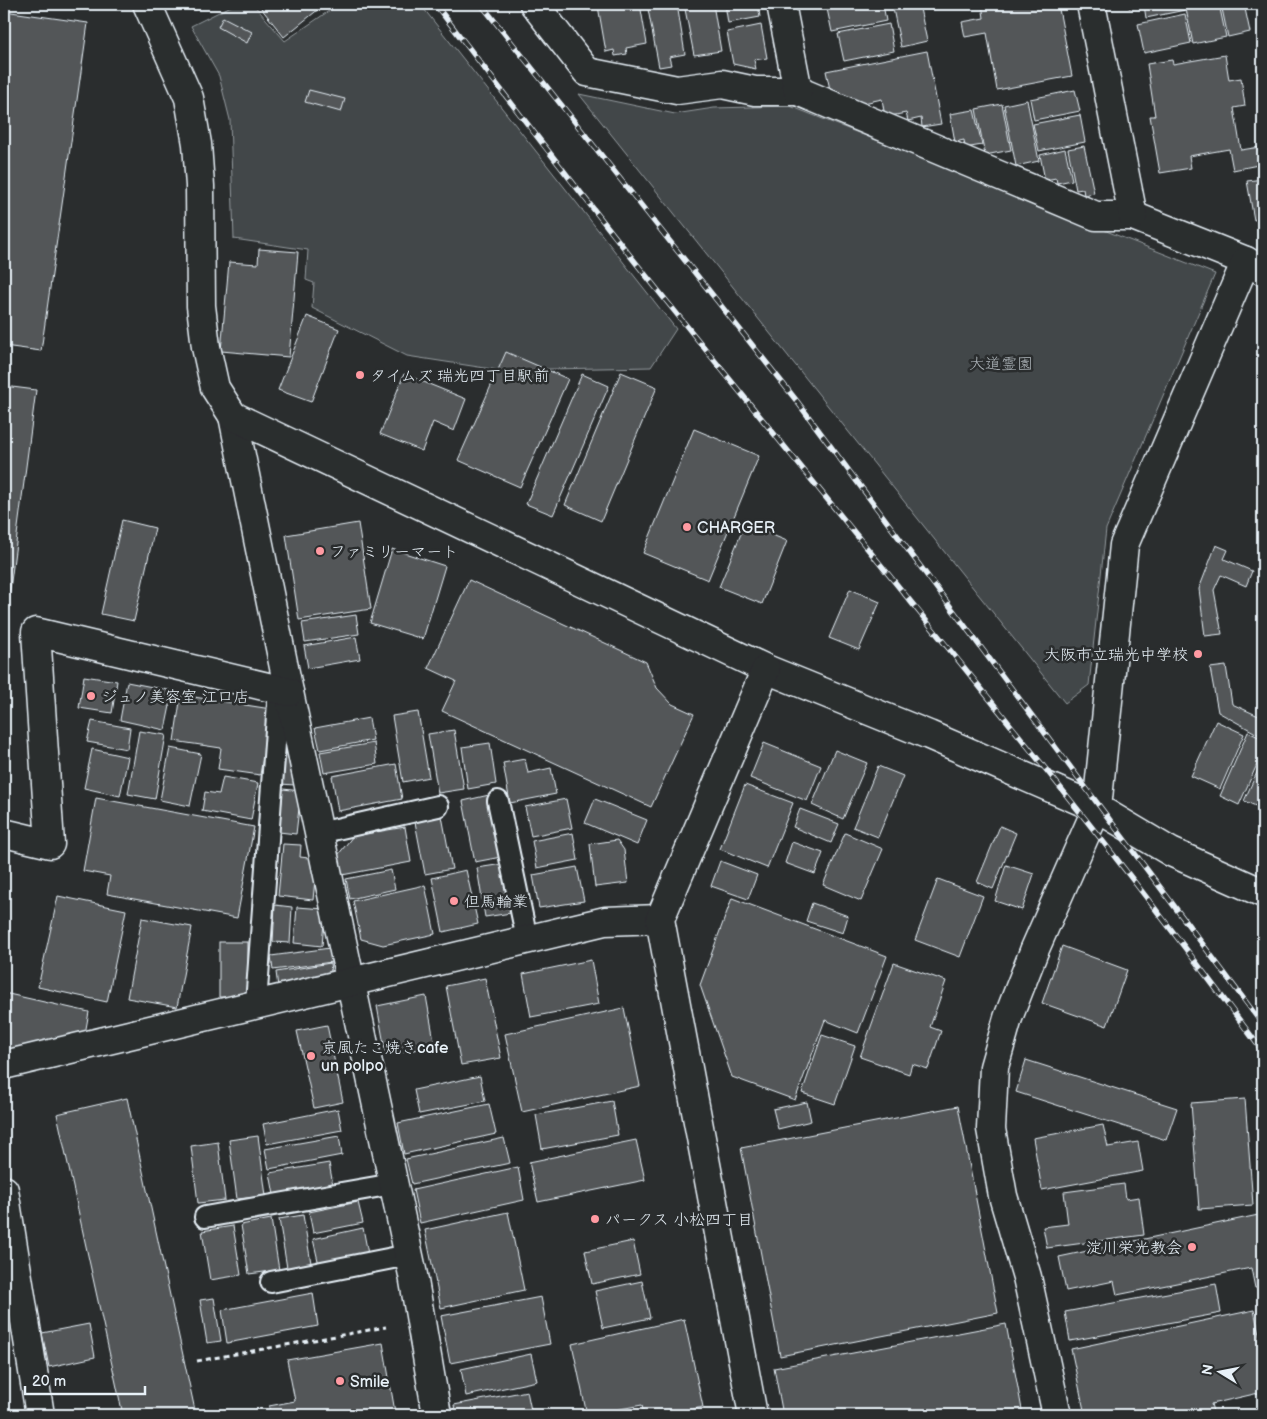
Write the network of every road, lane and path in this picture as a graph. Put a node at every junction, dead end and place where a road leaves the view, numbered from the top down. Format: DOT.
graph roads {
  1 [pos="147,4"];
  2 [pos="534,4"];
  3 [pos="781,4"];
  4 [pos="1092,4"];
  5 [pos="798,91"];
  6 [pos="1133,216"];
  7 [pos="1254,266"];
  8 [pos="234,416"];
  9 [pos="766,670"];
  10 [pos="284,690"];
  11 [pos="498,801"];
  12 [pos="438,806"];
  13 [pos="1097,808"];
  14 [pos="4,833"];
  15 [pos="319,833"];
  16 [pos="1263,893"];
  17 [pos="660,919"];
  18 [pos="527,939"];
  19 [pos="350,981"];
  20 [pos="256,1004"];
  21 [pos="4,1065"];
  22 [pos="393,1184"];
  23 [pos="4,1190"];
  24 [pos="206,1217"];
  25 [pos="9,1255"];
  26 [pos="408,1255"];
  27 [pos="271,1282"];
  28 [pos="421,1321"];
  29 [pos="197,1361"];
  30 [pos="40,1415"];
  31 [pos="437,1415"];
  32 [pos="753,1415"];
  33 [pos="1057,1415"];
  1 -- 8 [label="street"];
  2 -- 5 [label="street"];
  3 -- 5 [label="street"];
  4 -- 6 [label="street"];
  5 -- 6 [label="street"];
  6 -- 7 [label="street"];
  7 -- 13 [label="street"];
  8 -- 9 [label="street"];
  8 -- 10 [label="street"];
  9 -- 13 [label="street"];
  9 -- 17 [label="street"];
  10 -- 14 [label="street"];
  10 -- 15 [label="street"];
  10 -- 20 [label="lane"];
  11 -- 18 [label="lane"];
  12 -- 15 [label="lane"];
  13 -- 16 [label="street"];
  13 -- 33 [label="street"];
  15 -- 19 [label="street"];
  17 -- 18 [label="street"];
  17 -- 32 [label="street"];
  18 -- 19 [label="street"];
  19 -- 20 [label="street"];
  19 -- 22 [label="street"];
  20 -- 21 [label="street"];
  22 -- 24 [label="lane"];
  22 -- 26 [label="street"];
  23 -- 25 [label="street"];
  25 -- 30 [label="street"];
  26 -- 27 [label="lane"];
  26 -- 28 [label="street"];
  28 -- 29 [label="path"];
  28 -- 31 [label="street"];
}
